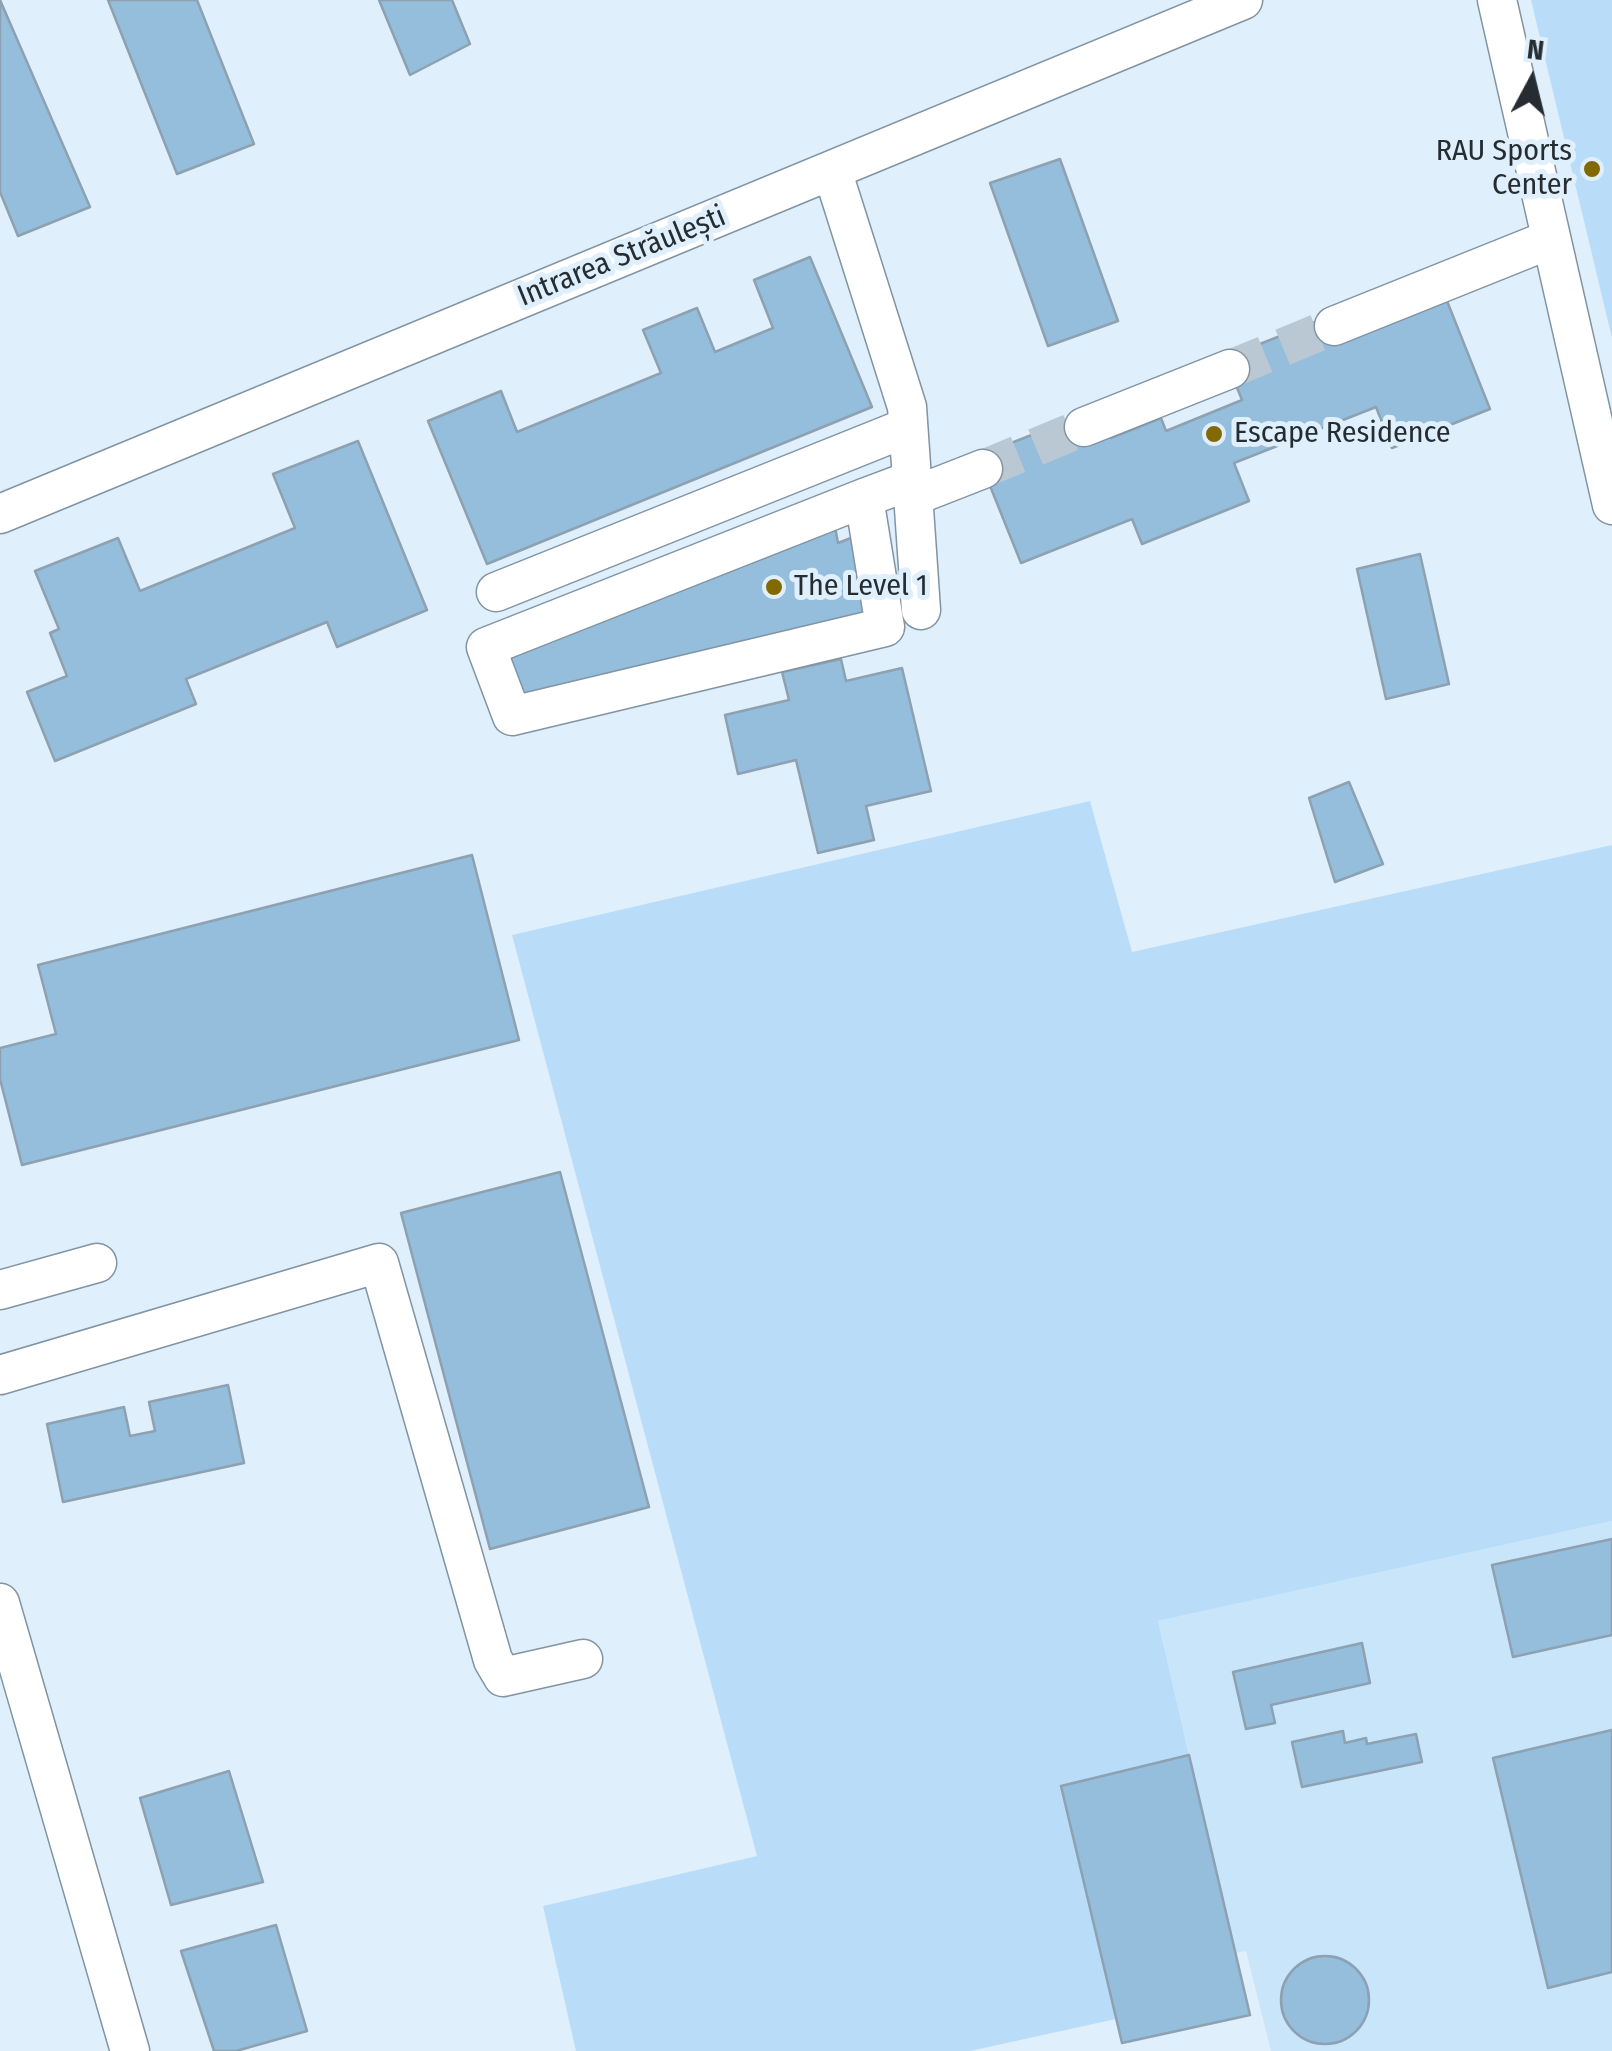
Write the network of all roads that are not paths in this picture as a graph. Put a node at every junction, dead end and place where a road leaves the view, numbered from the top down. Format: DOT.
graph roads {
  1 [pos="1243,0"];
  2 [pos="1497,0"];
  3 [pos="832,170"];
  4 [pos="1552,239"];
  5 [pos="1334,326"];
  6 [pos="1230,369"];
  7 [pos="908,427"];
  8 [pos="1084,427"];
  9 [pos="983,468"];
  10 [pos="913,488"];
  11 [pos="864,498"];
  12 [pos="1612,506"];
  13 [pos="0,514"];
  14 [pos="496,592"];
  15 [pos="921,610"];
  16 [pos="97,1264"];
  17 [pos="0,1290"];
  18 [pos="0,1375"];
  19 [pos="0,1603"];
  20 [pos="583,1659"];
  21 [pos="130,2051"];
  1 -- 3 [label="street, Intrarea Străulești"];
  2 -- 4 [label="street"];
  3 -- 7 [label="street"];
  3 -- 13 [label="street, Intrarea Străulești"];
  4 -- 5 [label="street"];
  4 -- 12 [label="street"];
  6 -- 8 [label="street"];
  7 -- 10 [label="street"];
  7 -- 14 [label="street"];
  9 -- 10 [label="street"];
  10 -- 11 [label="street"];
  10 -- 15 [label="street"];
  11 -- 11 [label="street"];
  16 -- 17 [label="street"];
  18 -- 20 [label="street"];
  19 -- 21 [label="street"];
}
